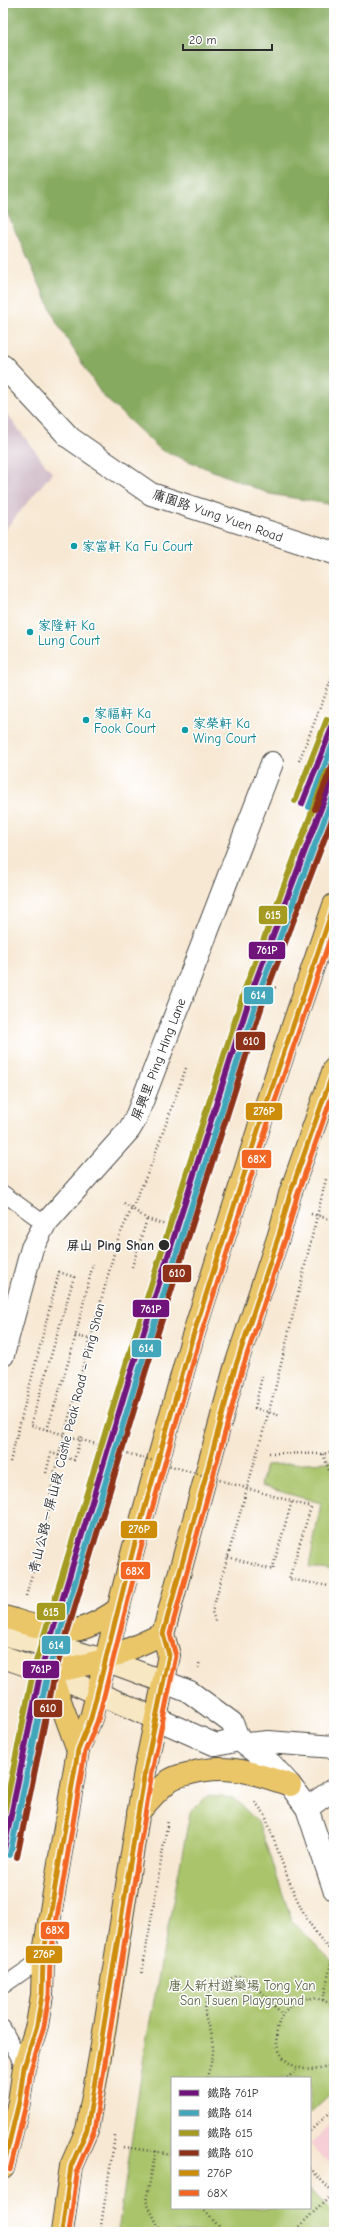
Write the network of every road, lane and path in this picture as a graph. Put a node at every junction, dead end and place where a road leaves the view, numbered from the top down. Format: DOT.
graph roads {
  1 [pos="3,366"];
  2 [pos="334,553"];
  3 [pos="334,673"];
  4 [pos="272,763"];
  5 [pos="297,766"];
  6 [pos="334,905"];
  7 [pos="277,988"];
  8 [pos="263,1003"];
  9 [pos="334,1069"];
  10 [pos="159,1144"];
  11 [pos="206,1170"];
  12 [pos="327,1175"];
  13 [pos="3,1193"];
  14 [pos="124,1203"];
  15 [pos="132,1208"];
  16 [pos="316,1216"];
  17 [pos="306,1218"];
  18 [pos="147,1219"];
  19 [pos="330,1219"];
  20 [pos="45,1224"];
  21 [pos="93,1264"];
  22 [pos="132,1267"];
  23 [pos="75,1336"];
  24 [pos="90,1339"];
  25 [pos="3,1356"];
  26 [pos="264,1370"];
  27 [pos="269,1412"];
  28 [pos="281,1416"];
  29 [pos="47,1430"];
  30 [pos="81,1436"];
  31 [pos="334,1451"];
  32 [pos="269,1453"];
  33 [pos="323,1454"];
  34 [pos="59,1456"];
  35 [pos="10,1462"];
  36 [pos="46,1474"];
  37 [pos="334,1477"];
  38 [pos="292,1501"];
  39 [pos="228,1557"];
  40 [pos="334,1587"];
  41 [pos="25,1599"];
  42 [pos="117,1610"];
  43 [pos="3,1617"];
  44 [pos="215,1621"];
  45 [pos="3,1634"];
  46 [pos="164,1634"];
  47 [pos="3,1657"];
  48 [pos="105,1660"];
  49 [pos="50,1673"];
  50 [pos="162,1681"];
  51 [pos="97,1694"];
  52 [pos="154,1718"];
  53 [pos="242,1742"];
  54 [pos="334,1747"];
  55 [pos="78,1750"];
  56 [pos="290,1785"];
  57 [pos="334,1789"];
  58 [pos="251,1798"];
  59 [pos="307,1808"];
  60 [pos="138,1814"];
  61 [pos="334,1889"];
  62 [pos="334,1954"];
  63 [pos="43,1958"];
  64 [pos="3,1986"];
  65 [pos="323,2000"];
  66 [pos="334,2006"];
  67 [pos="282,2014"];
  68 [pos="3,2028"];
  69 [pos="334,2062"];
  70 [pos="24,2067"];
  71 [pos="299,2068"];
  72 [pos="207,2077"];
  73 [pos="288,2077"];
  74 [pos="334,2109"];
  75 [pos="311,2130"];
  76 [pos="123,2147"];
  77 [pos="156,2151"];
  78 [pos="171,2154"];
  79 [pos="3,2168"];
  80 [pos="311,2169"];
  81 [pos="334,2193"];
  82 [pos="203,2209"];
  83 [pos="62,2232"];
  84 [pos="160,2232"];
  85 [pos="224,2232"];
  86 [pos="293,2232"];
  1 -- 2 [label="street, 庸園路 Yung Yuen Road"];
  3 -- 5 [label="path"];
  4 -- 20 [label="street, 屏興里 Ping Hing Lane"];
  6 -- 42 [label="main road"];
  7 -- 8 [label="path"];
  9 -- 46 [label="main road"];
  10 -- 15 [label="path, 青山公路－屏山段 Castle Peak Road – Ping Shan"];
  11 -- 18 [label="path"];
  12 -- 16 [label="path"];
  13 -- 20 [label="lane"];
  14 -- 15 [label="path"];
  15 -- 18 [label="path"];
  15 -- 24 [label="path, 青山公路－屏山段 Castle Peak Road – Ping Shan"];
  16 -- 17 [label="path"];
  16 -- 19 [label="path"];
  16 -- 27 [label="path"];
  18 -- 22 [label="path"];
  20 -- 25 [label="street, 屏興里 Ping Hing Lane"];
  21 -- 23 [label="path"];
  23 -- 24 [label="path"];
  23 -- 29 [label="path"];
  24 -- 34 [label="path, 青山公路－屏山段 Castle Peak Road – Ping Shan"];
  26 -- 27 [label="path"];
  27 -- 28 [label="path"];
  27 -- 39 [label="path"];
  29 -- 35 [label="path, bridge"];
  29 -- 38 [label="path, bridge"];
  30 -- 34 [label="path"];
  31 -- 33 [label="path"];
  32 -- 33 [label="path"];
  33 -- 37 [label="path"];
  34 -- 36 [label="path"];
  34 -- 41 [label="path, 青山公路－屏山段 Castle Peak Road – Ping Shan"];
  38 -- 39 [label="path"];
  38 -- 40 [label="path, bridge"];
  39 -- 44 [label="path"];
  42 -- 43 [label="main road"];
  42 -- 48 [label="main road"];
  45 -- 48 [label="street"];
  46 -- 48 [label="main road"];
  46 -- 50 [label="main road"];
  47 -- 49 [label="street"];
  48 -- 49 [label="main road"];
  48 -- 50 [label="street"];
  48 -- 51 [label="main road"];
  49 -- 51 [label="street"];
  49 -- 55 [label="main road"];
  50 -- 52 [label="main road"];
  50 -- 53 [label="street"];
  51 -- 52 [label="street"];
  51 -- 55 [label="main road"];
  52 -- 53 [label="street"];
  52 -- 60 [label="main road"];
  53 -- 54 [label="street"];
  53 -- 56 [label="street"];
  55 -- 63 [label="main road"];
  56 -- 59 [label="street"];
  56 -- 60 [label="main road"];
  57 -- 59 [label="street"];
  58 -- 62 [label="path"];
  59 -- 61 [label="street"];
  60 -- 83 [label="main road"];
  62 -- 65 [label="path"];
  63 -- 64 [label="lane"];
  63 -- 70 [label="main road"];
  65 -- 66 [label="path"];
  65 -- 67 [label="path"];
  67 -- 71 [label="path"];
  67 -- 72 [label="path"];
  68 -- 70 [label="lane"];
  69 -- 71 [label="path"];
  70 -- 79 [label="main road"];
  71 -- 73 [label="path"];
  74 -- 75 [label="path"];
  76 -- 77 [label="path"];
  77 -- 78 [label="path"];
  77 -- 84 [label="path"];
  80 -- 81 [label="path"];
  81 -- 86 [label="path"];
  82 -- 85 [label="path"];
}
